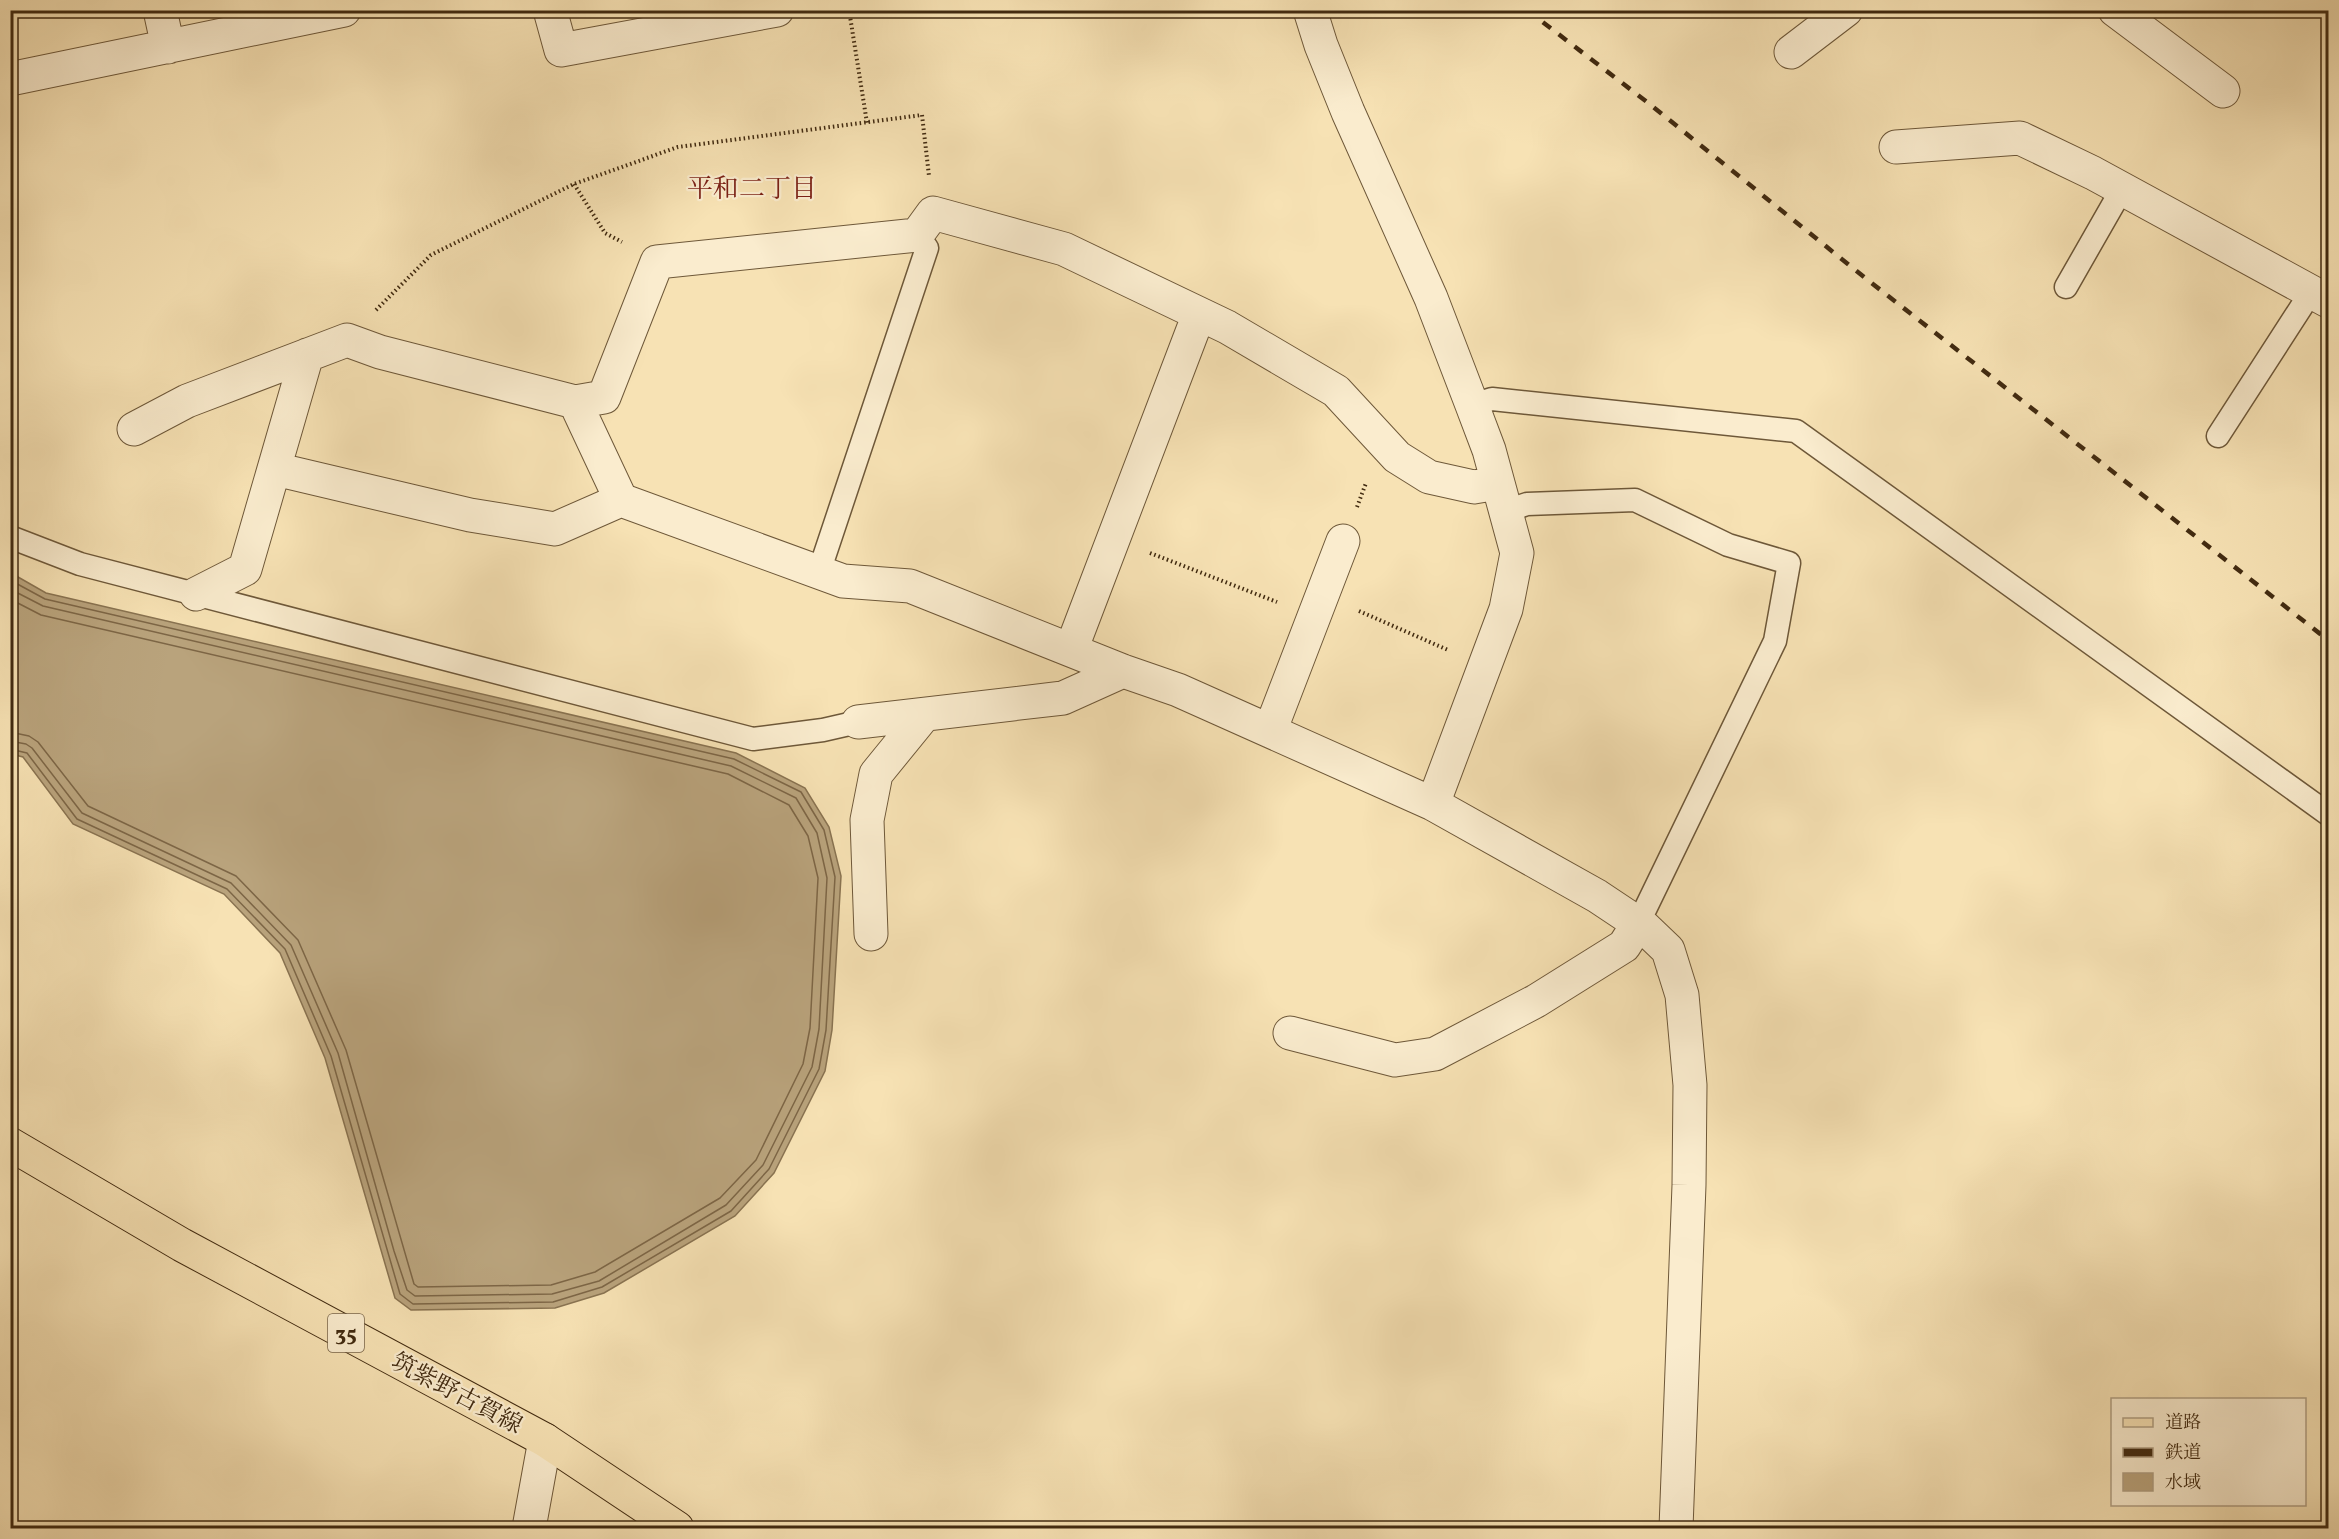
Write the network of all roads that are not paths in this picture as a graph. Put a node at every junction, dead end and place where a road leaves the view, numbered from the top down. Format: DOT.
graph roads {
  1 [pos="160,10"];
  2 [pos="344,10"];
  3 [pos="550,10"];
  4 [pos="777,10"];
  5 [pos="1310,10"];
  6 [pos="1846,10"];
  7 [pos="2115,10"];
  8 [pos="168,46"];
  9 [pos="1791,52"];
  10 [pos="10,79"];
  11 [pos="2223,91"];
  12 [pos="1896,147"];
  13 [pos="2122,189"];
  14 [pos="925,224"];
  15 [pos="2066,287"];
  16 [pos="2320,297"];
  17 [pos="1199,314"];
  18 [pos="307,355"];
  19 [pos="575,402"];
  20 [pos="1472,405"];
  21 [pos="134,429"];
  22 [pos="2218,436"];
  23 [pos="275,469"];
  24 [pos="1502,497"];
  25 [pos="621,500"];
  26 [pos="10,537"];
  27 [pos="1343,541"];
  28 [pos="819,572"];
  29 [pos="196,594"];
  30 [pos="1071,650"];
  31 [pos="1123,671"];
  32 [pos="924,715"];
  33 [pos="858,722"];
  34 [pos="1270,731"];
  35 [pos="1433,804"];
  36 [pos="2328,814"];
  37 [pos="1638,924"];
  38 [pos="871,934"];
  39 [pos="1290,1033"];
  40 [pos="10,1144"];
  41 [pos="545,1440"];
  42 [pos="529,1528"];
  43 [pos="677,1528"];
  44 [pos="1676,1528"];
  1 -- 8 [label="street"];
  2 -- 8 [label="street"];
  3 -- 4 [label="street"];
  5 -- 20 [label="street"];
  6 -- 9 [label="street"];
  7 -- 11 [label="street"];
  8 -- 10 [label="street"];
  12 -- 13 [label="street"];
  13 -- 15 [label="lane"];
  13 -- 16 [label="street"];
  14 -- 17 [label="street"];
  14 -- 19 [label="street"];
  14 -- 28 [label="lane"];
  16 -- 22 [label="lane"];
  17 -- 24 [label="street"];
  17 -- 30 [label="street"];
  18 -- 19 [label="street"];
  18 -- 21 [label="street"];
  18 -- 23 [label="street"];
  19 -- 25 [label="street"];
  20 -- 24 [label="street"];
  20 -- 36 [label="lane"];
  23 -- 25 [label="street"];
  23 -- 29 [label="street"];
  24 -- 35 [label="street"];
  24 -- 37 [label="lane"];
  25 -- 28 [label="street"];
  26 -- 29 [label="lane"];
  27 -- 34 [label="street"];
  28 -- 30 [label="street"];
  29 -- 33 [label="lane"];
  30 -- 31 [label="street"];
  31 -- 32 [label="street"];
  31 -- 34 [label="street"];
  32 -- 33 [label="street"];
  32 -- 38 [label="street"];
  34 -- 35 [label="street"];
  35 -- 37 [label="street"];
  37 -- 39 [label="street"];
  37 -- 44 [label="street"];
  40 -- 41 [label="main road, 筑紫野古賀線 / 35"];
  41 -- 42 [label="street"];
  41 -- 43 [label="main road, 筑紫野古賀線 / 35"];
}
